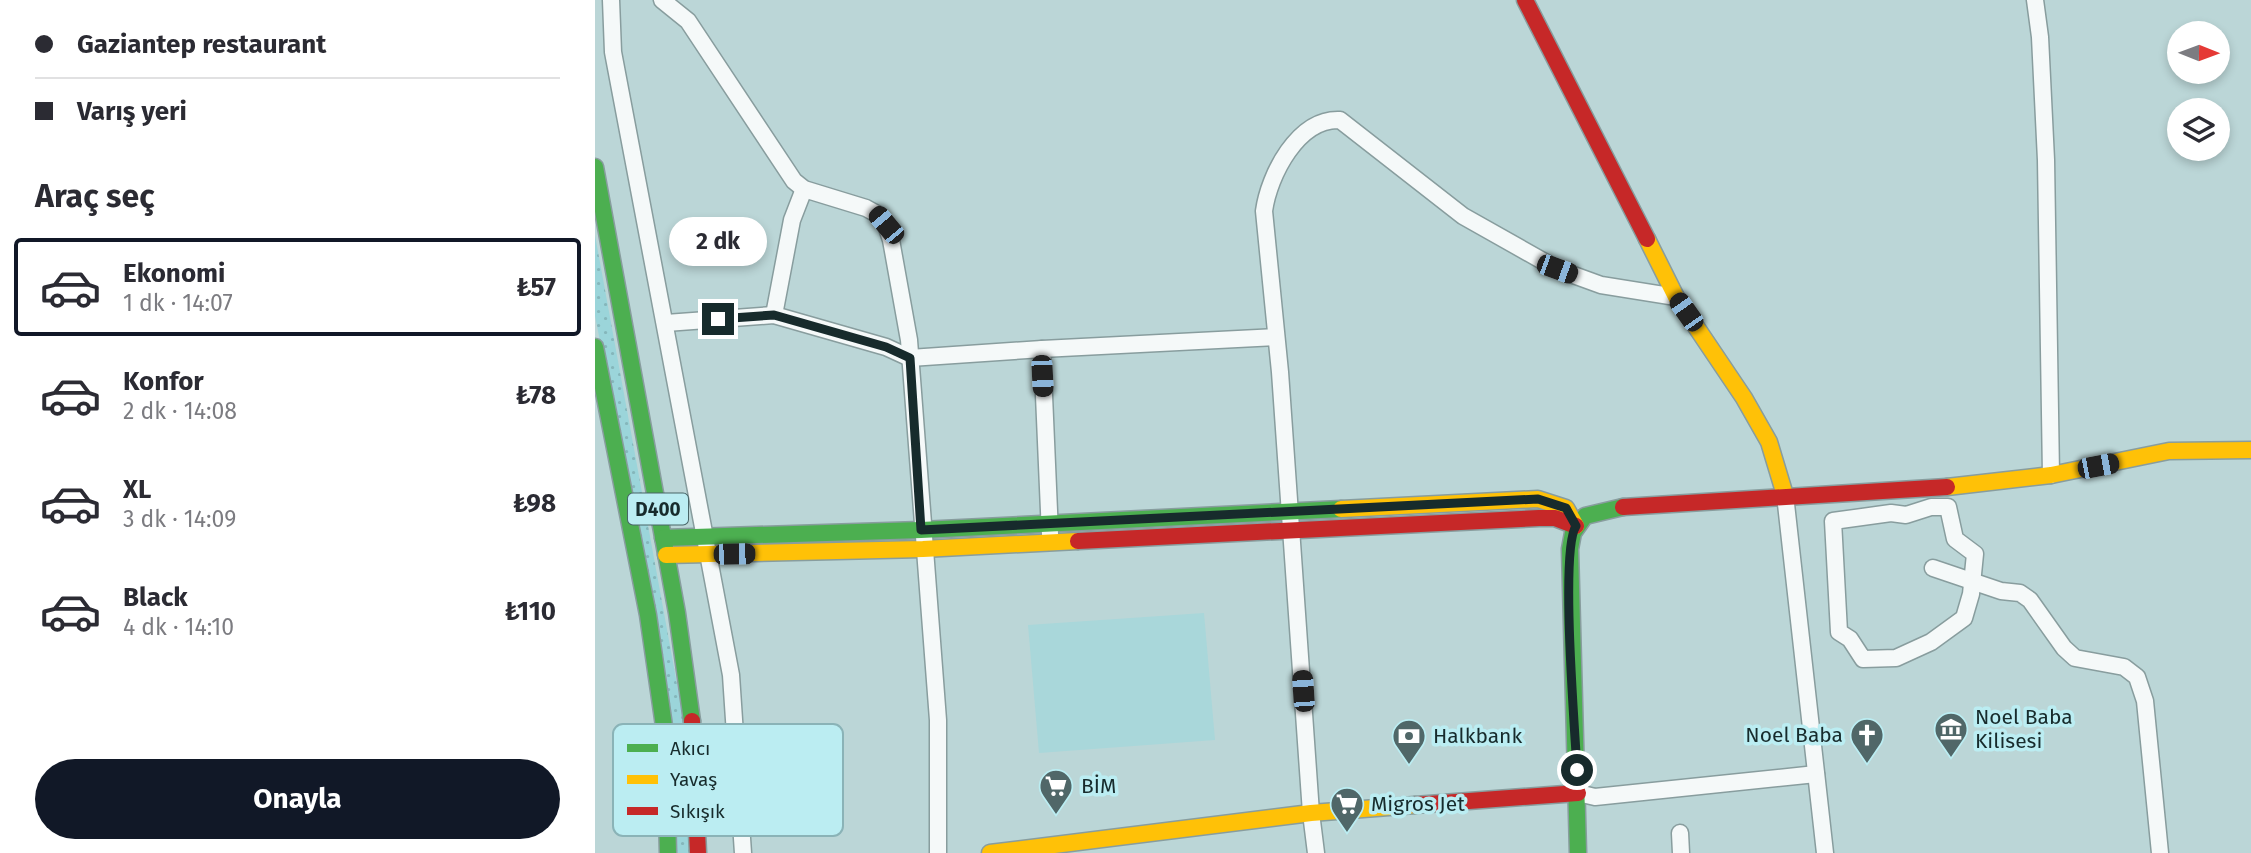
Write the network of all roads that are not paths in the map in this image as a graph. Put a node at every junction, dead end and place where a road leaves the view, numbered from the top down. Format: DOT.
graph roads {
  1 [pos="611,0"];
  2 [pos="662,0"];
  3 [pos="1525,0"];
  4 [pos="2035,0"];
  5 [pos="595,15"];
  6 [pos="595,167"];
  7 [pos="804,189"];
  8 [pos="1676,297"];
  9 [pos="774,315"];
  10 [pos="666,323"];
  11 [pos="1276,337"];
  12 [pos="595,348"];
  13 [pos="1042,349"];
  14 [pos="910,358"];
  15 [pos="2251,450"];
  16 [pos="2050,475"];
  17 [pos="1785,495"];
  18 [pos="1290,512"];
  19 [pos="1049,523"];
  20 [pos="1576,526"];
  21 [pos="921,530"];
  22 [pos="1292,532"];
  23 [pos="705,537"];
  24 [pos="663,538"];
  25 [pos="1050,543"];
  26 [pos="923,549"];
  27 [pos="707,554"];
  28 [pos="666,555"];
  29 [pos="1933,568"];
  30 [pos="1972,579"];
  31 [pos="664,724"];
  32 [pos="692,724"];
  33 [pos="734,724"];
  34 [pos="1816,774"];
  35 [pos="1577,793"];
  36 [pos="1311,813"];
  37 [pos="1680,833"];
  38 [pos="706,836"];
  39 [pos="1089,847"];
  40 [pos="715,849"];
  41 [pos="938,853"];
  42 [pos="991,853"];
  43 [pos="1316,853"];
  44 [pos="1579,853"];
  45 [pos="1681,853"];
  46 [pos="1825,853"];
  47 [pos="2160,853"];
  1 -- 5 [label="street"];
  1 -- 10 [label="street"];
  2 -- 7 [label="street"];
  3 -- 8 [label="main road"];
  4 -- 16 [label="street"];
  6 -- 24 [label="main road, D400"];
  7 -- 9 [label="street"];
  7 -- 14 [label="street"];
  8 -- 11 [label="street"];
  8 -- 17 [label="main road"];
  9 -- 10 [label="street"];
  9 -- 14 [label="street"];
  10 -- 23 [label="street"];
  11 -- 13 [label="street"];
  11 -- 18 [label="street"];
  12 -- 31 [label="main road, D400"];
  13 -- 14 [label="street"];
  13 -- 19 [label="street"];
  14 -- 21 [label="street"];
  15 -- 16 [label="main road"];
  16 -- 17 [label="main road"];
  17 -- 20 [label="main road"];
  17 -- 34 [label="street"];
  18 -- 19 [label="main road"];
  18 -- 20 [label="main road"];
  18 -- 22 [label="street"];
  19 -- 21 [label="main road"];
  19 -- 25 [label="street"];
  20 -- 22 [label="main road"];
  20 -- 35 [label="main road"];
  21 -- 23 [label="main road"];
  21 -- 26 [label="street"];
  22 -- 25 [label="main road"];
  22 -- 36 [label="street"];
  23 -- 24 [label="main road"];
  23 -- 27 [label="street"];
  24 -- 28 [label="main road, D400"];
  25 -- 26 [label="main road"];
  26 -- 27 [label="main road"];
  26 -- 41 [label="street"];
  27 -- 28 [label="main road"];
  27 -- 33 [label="street"];
  28 -- 32 [label="main road, D400"];
  29 -- 30 [label="street"];
  30 -- 30 [label="street"];
  30 -- 47 [label="street"];
  34 -- 35 [label="street"];
  34 -- 46 [label="street"];
  35 -- 36 [label="main road"];
  35 -- 44 [label="main road"];
  36 -- 39 [label="main road"];
  36 -- 43 [label="street"];
  37 -- 45 [label="street"];
  38 -- 40 [label="main road"];
  39 -- 42 [label="main road"];
}
